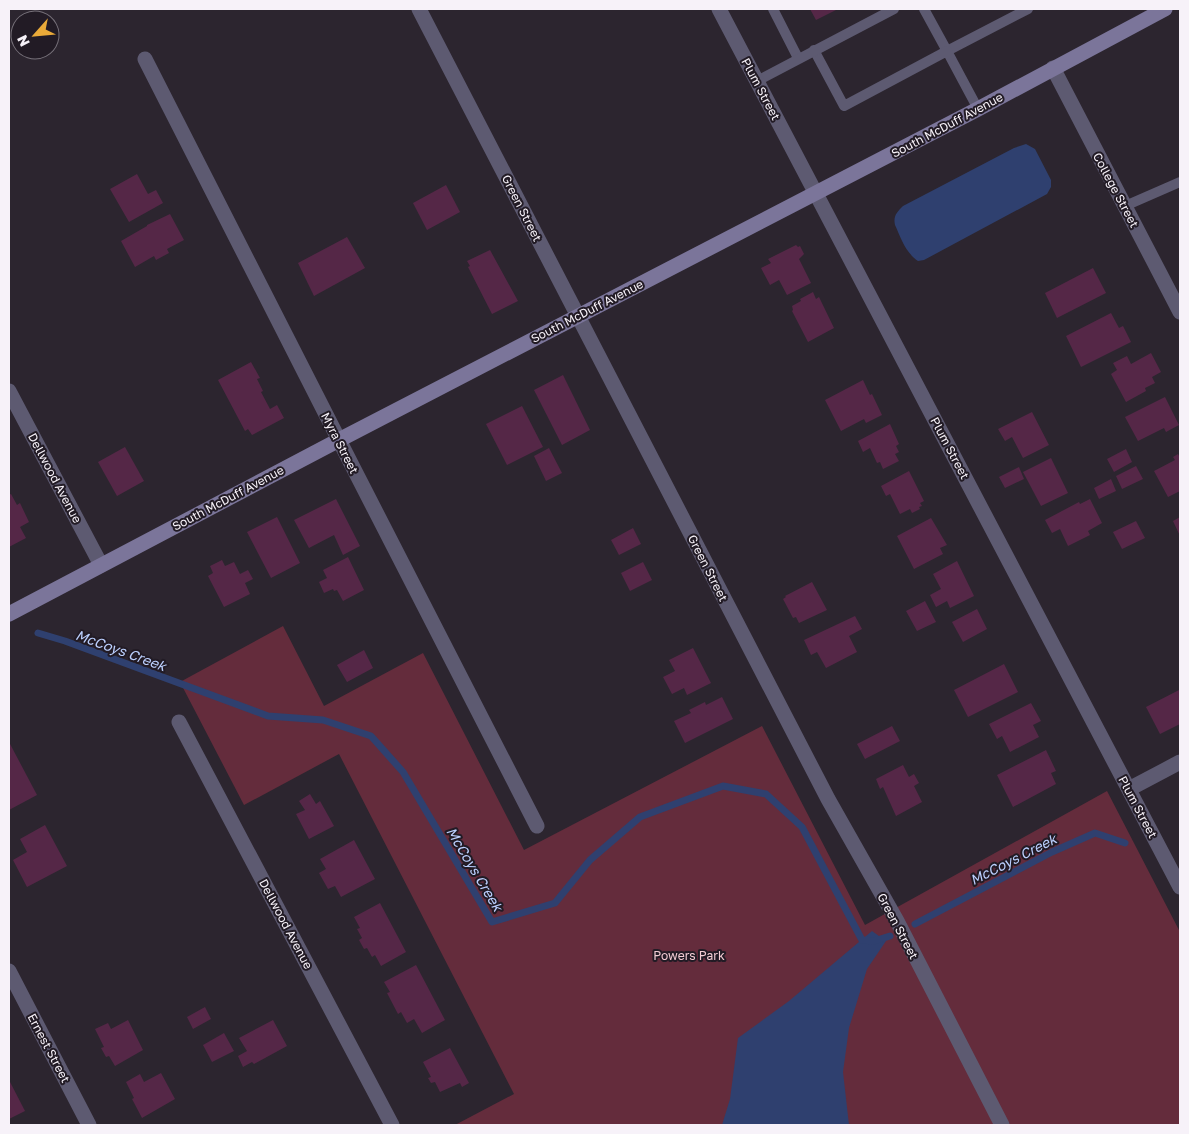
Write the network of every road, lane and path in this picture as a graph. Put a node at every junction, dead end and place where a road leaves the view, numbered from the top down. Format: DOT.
graph roads {
  1 [pos="419,9"];
  2 [pos="720,9"];
  3 [pos="773,9"];
  4 [pos="894,9"];
  5 [pos="924,9"];
  6 [pos="1028,9"];
  7 [pos="1165,9"];
  8 [pos="814,50"];
  9 [pos="947,51"];
  10 [pos="798,58"];
  11 [pos="145,59"];
  12 [pos="1053,68"];
  13 [pos="757,81"];
  14 [pos="978,109"];
  15 [pos="1180,182"];
  16 [pos="816,192"];
  17 [pos="1124,206"];
  18 [pos="1180,312"];
  19 [pos="578,316"];
  20 [pos="9,392"];
  21 [pos="339,440"];
  22 [pos="101,565"];
  23 [pos="9,614"];
  24 [pos="179,722"];
  25 [pos="1180,762"];
  26 [pos="1129,790"];
  27 [pos="537,826"];
  28 [pos="1180,887"];
  29 [pos="9,971"];
  30 [pos="89,1125"];
  31 [pos="392,1125"];
  32 [pos="1002,1125"];
  1 -- 19 [label="street, Green Street"];
  2 -- 13 [label="street, Plum Street"];
  3 -- 10 [label="lane"];
  4 -- 8 [label="lane"];
  5 -- 9 [label="lane"];
  6 -- 9 [label="lane"];
  7 -- 12 [label="main road, South McDuff Avenue"];
  8 -- 9 [label="lane"];
  8 -- 10 [label="lane"];
  9 -- 14 [label="lane"];
  10 -- 13 [label="lane"];
  11 -- 21 [label="street, Myra Street"];
  12 -- 14 [label="main road, South McDuff Avenue"];
  12 -- 17 [label="street, College Street"];
  13 -- 16 [label="street, Plum Street"];
  14 -- 16 [label="main road, South McDuff Avenue"];
  15 -- 17 [label="lane"];
  16 -- 19 [label="main road, South McDuff Avenue"];
  16 -- 26 [label="street, Plum Street"];
  17 -- 18 [label="street, College Street"];
  19 -- 21 [label="main road, South McDuff Avenue"];
  19 -- 32 [label="street, Green Street"];
  20 -- 22 [label="street, Dellwood Avenue"];
  21 -- 22 [label="main road, South McDuff Avenue"];
  21 -- 27 [label="street, Myra Street"];
  22 -- 23 [label="main road, South McDuff Avenue"];
  24 -- 31 [label="street, Dellwood Avenue"];
  25 -- 26 [label="street"];
  26 -- 28 [label="street, Plum Street"];
  29 -- 30 [label="street, Ernest Street"];
}
